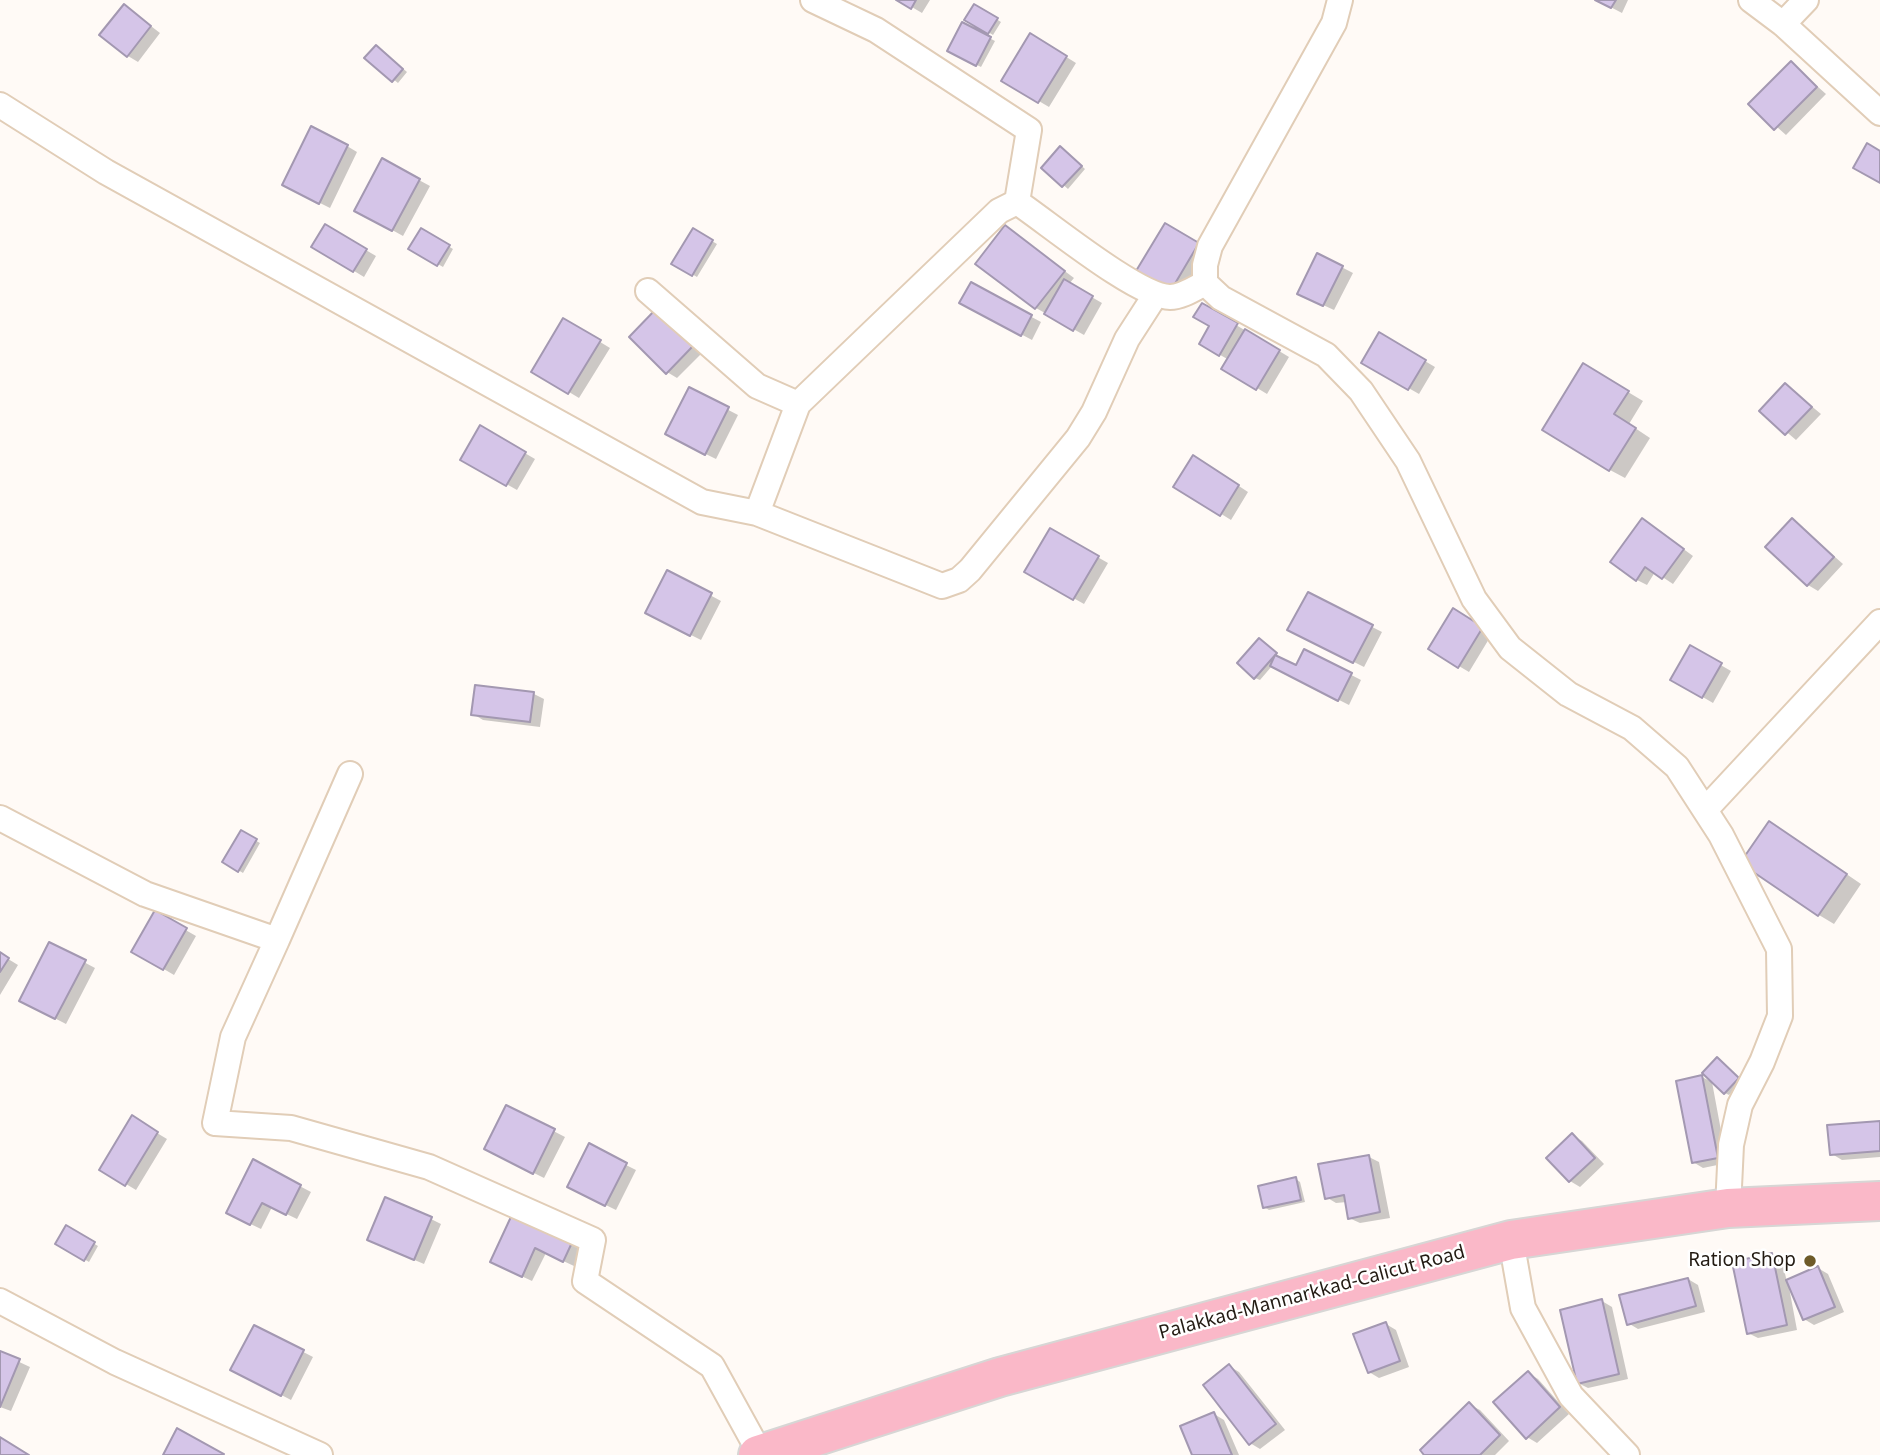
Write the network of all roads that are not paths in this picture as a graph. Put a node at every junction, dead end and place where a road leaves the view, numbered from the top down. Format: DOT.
graph roads {
  1 [pos="813,0"];
  2 [pos="1340,0"];
  3 [pos="1751,0"];
  4 [pos="1806,0"];
  5 [pos="1783,24"];
  6 [pos="0,105"];
  7 [pos="1880,113"];
  8 [pos="1017,202"];
  9 [pos="1205,282"];
  10 [pos="648,291"];
  11 [pos="1156,294"];
  12 [pos="798,404"];
  13 [pos="757,513"];
  14 [pos="1880,622"];
  15 [pos="350,774"];
  16 [pos="1705,810"];
  17 [pos="0,818"];
  18 [pos="276,940"];
  19 [pos="1880,1201"];
  20 [pos="1728,1208"];
  21 [pos="1511,1240"];
  22 [pos="0,1301"];
  23 [pos="320,1455"];
  24 [pos="760,1455"];
  25 [pos="1627,1455"];
  1 -- 8 [label="street"];
  2 -- 9 [label="street"];
  3 -- 5 [label="street"];
  4 -- 5 [label="street"];
  5 -- 7 [label="street"];
  6 -- 13 [label="street"];
  8 -- 11 [label="street"];
  8 -- 12 [label="street"];
  9 -- 11 [label="street"];
  9 -- 16 [label="street"];
  10 -- 12 [label="street"];
  11 -- 13 [label="street"];
  12 -- 13 [label="street"];
  14 -- 16 [label="street"];
  15 -- 18 [label="street"];
  16 -- 20 [label="street"];
  17 -- 18 [label="street"];
  18 -- 24 [label="street"];
  19 -- 20 [label="highway, Palakkad-Mannarkkad-Calicut Road"];
  20 -- 21 [label="highway, Palakkad-Mannarkkad-Calicut Road"];
  21 -- 24 [label="highway, Palakkad-Mannarkkad-Calicut Road"];
  21 -- 25 [label="street"];
  22 -- 23 [label="street"];
}
